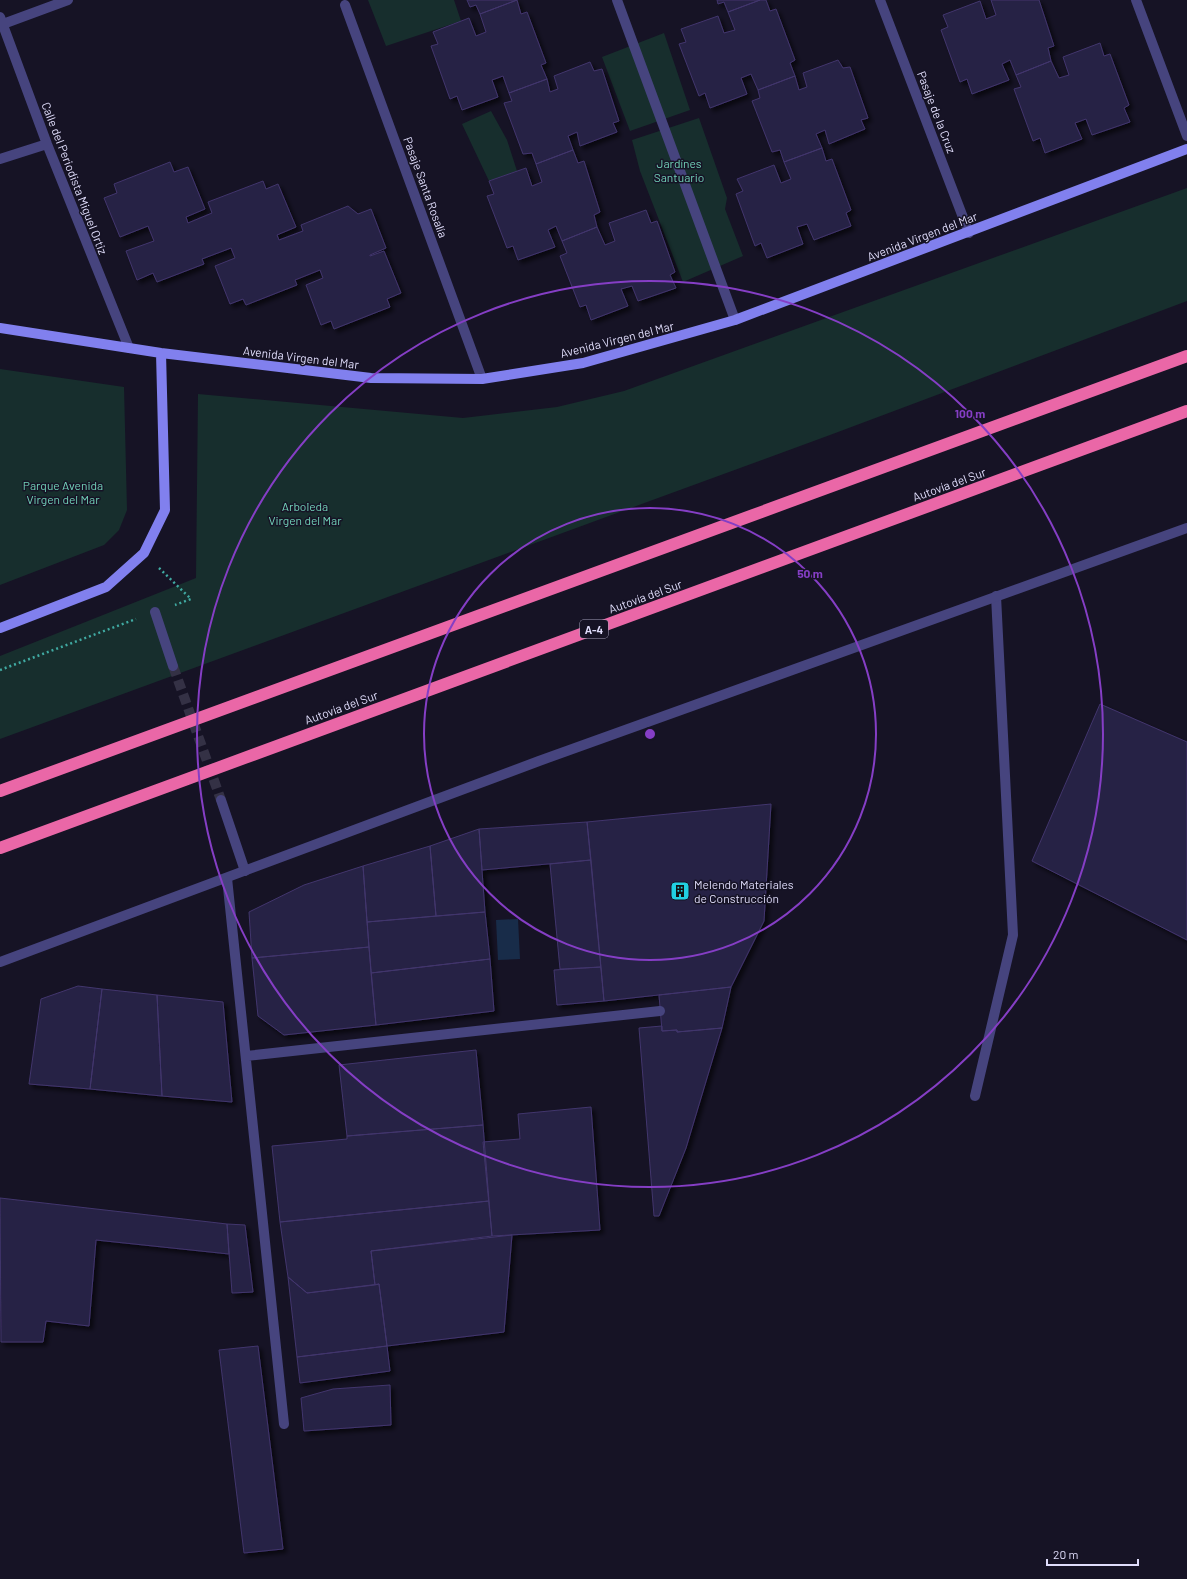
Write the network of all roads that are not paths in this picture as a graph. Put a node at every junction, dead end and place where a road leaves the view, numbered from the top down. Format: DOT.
graph roads {
  1 [pos="68,0"];
  2 [pos="616,0"];
  3 [pos="880,0"];
  4 [pos="1136,0"];
  5 [pos="345,4"];
  6 [pos="1,20"];
  7 [pos="1187,136"];
  8 [pos="48,144"];
  9 [pos="1187,149"];
  10 [pos="0,159"];
  11 [pos="969,233"];
  12 [pos="735,320"];
  13 [pos="0,328"];
  14 [pos="129,348"];
  15 [pos="161,353"];
  16 [pos="1187,356"];
  17 [pos="482,379"];
  18 [pos="1187,411"];
  19 [pos="1187,528"];
  20 [pos="996,596"];
  21 [pos="155,612"];
  22 [pos="0,628"];
  23 [pos="173,666"];
  24 [pos="0,791"];
  25 [pos="221,800"];
  26 [pos="0,848"];
  27 [pos="246,871"];
  28 [pos="226,878"];
  29 [pos="0,962"];
  30 [pos="660,1011"];
  31 [pos="246,1056"];
  32 [pos="976,1096"];
  33 [pos="284,1424"];
  1 -- 6 [label="street"];
  2 -- 12 [label="street"];
  3 -- 11 [label="street, Pasaje de la Cruz"];
  4 -- 7 [label="street"];
  5 -- 17 [label="street, Pasaje Santa Rosalía"];
  6 -- 8 [label="street, Calle del Periodista Miguel Ortiz"];
  8 -- 10 [label="street"];
  8 -- 14 [label="street, Calle del Periodista Miguel Ortiz"];
  9 -- 11 [label="main road, Avenida Virgen del Mar"];
  11 -- 12 [label="main road, Avenida Virgen del Mar"];
  12 -- 17 [label="main road, Avenida Virgen del Mar"];
  13 -- 14 [label="main road, Avenida Virgen del Mar"];
  14 -- 15 [label="main road, Avenida Virgen del Mar"];
  15 -- 17 [label="main road, Avenida Virgen del Mar"];
  15 -- 22 [label="main road"];
  16 -- 24 [label="highway"];
  18 -- 26 [label="highway, Autovía del Sur / A-4"];
  19 -- 20 [label="street"];
  20 -- 27 [label="street"];
  20 -- 32 [label="street"];
  21 -- 23 [label="street"];
  25 -- 27 [label="street"];
  27 -- 28 [label="street"];
  28 -- 29 [label="street"];
  28 -- 31 [label="street"];
  30 -- 31 [label="street"];
  31 -- 33 [label="street"];
}
